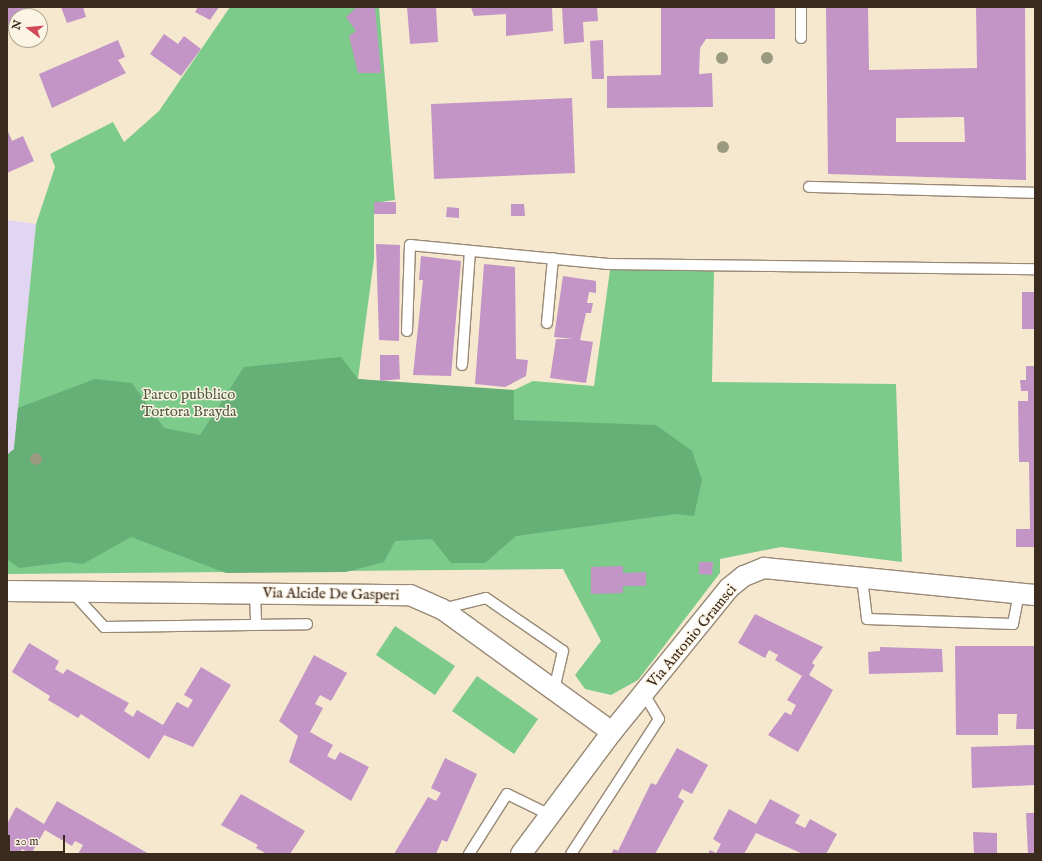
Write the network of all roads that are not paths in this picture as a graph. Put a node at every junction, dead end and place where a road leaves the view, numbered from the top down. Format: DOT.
graph roads {
  1 [pos="800,7"];
  2 [pos="802,38"];
  3 [pos="809,187"];
  4 [pos="1035,193"];
  5 [pos="470,250"];
  6 [pos="553,258"];
  7 [pos="1035,269"];
  8 [pos="548,323"];
  9 [pos="408,331"];
  10 [pos="462,365"];
  11 [pos="862,578"];
  12 [pos="7,591"];
  13 [pos="72,591"];
  14 [pos="255,592"];
  15 [pos="1027,594"];
  16 [pos="442,609"];
  17 [pos="307,624"];
  18 [pos="256,625"];
  19 [pos="554,689"];
  20 [pos="644,694"];
  21 [pos="612,732"];
  22 [pos="550,816"];
  23 [pos="469,854"];
  24 [pos="521,854"];
  25 [pos="571,854"];
  1 -- 2 [label="lane"];
  3 -- 4 [label="lane"];
  5 -- 6 [label="lane"];
  5 -- 9 [label="lane"];
  5 -- 10 [label="lane"];
  6 -- 7 [label="lane"];
  6 -- 8 [label="lane"];
  11 -- 15 [label="street, Via Antonio Gramsci"];
  11 -- 15 [label="lane"];
  11 -- 20 [label="street, Via Antonio Gramsci"];
  12 -- 13 [label="street, Via Alcide De Gasperi"];
  13 -- 14 [label="street, Via Alcide De Gasperi"];
  13 -- 18 [label="lane"];
  14 -- 16 [label="street, Via Alcide De Gasperi"];
  14 -- 18 [label="lane"];
  16 -- 19 [label="street, Via Alcide De Gasperi"];
  16 -- 19 [label="lane"];
  17 -- 18 [label="lane"];
  19 -- 21 [label="street, Via Alcide De Gasperi"];
  20 -- 21 [label="street, Via Antonio Gramsci"];
  20 -- 25 [label="lane"];
  21 -- 22 [label="street, Via Antonio Gramsci"];
  22 -- 23 [label="lane"];
  22 -- 24 [label="street, Via Antonio Gramsci"];
}
